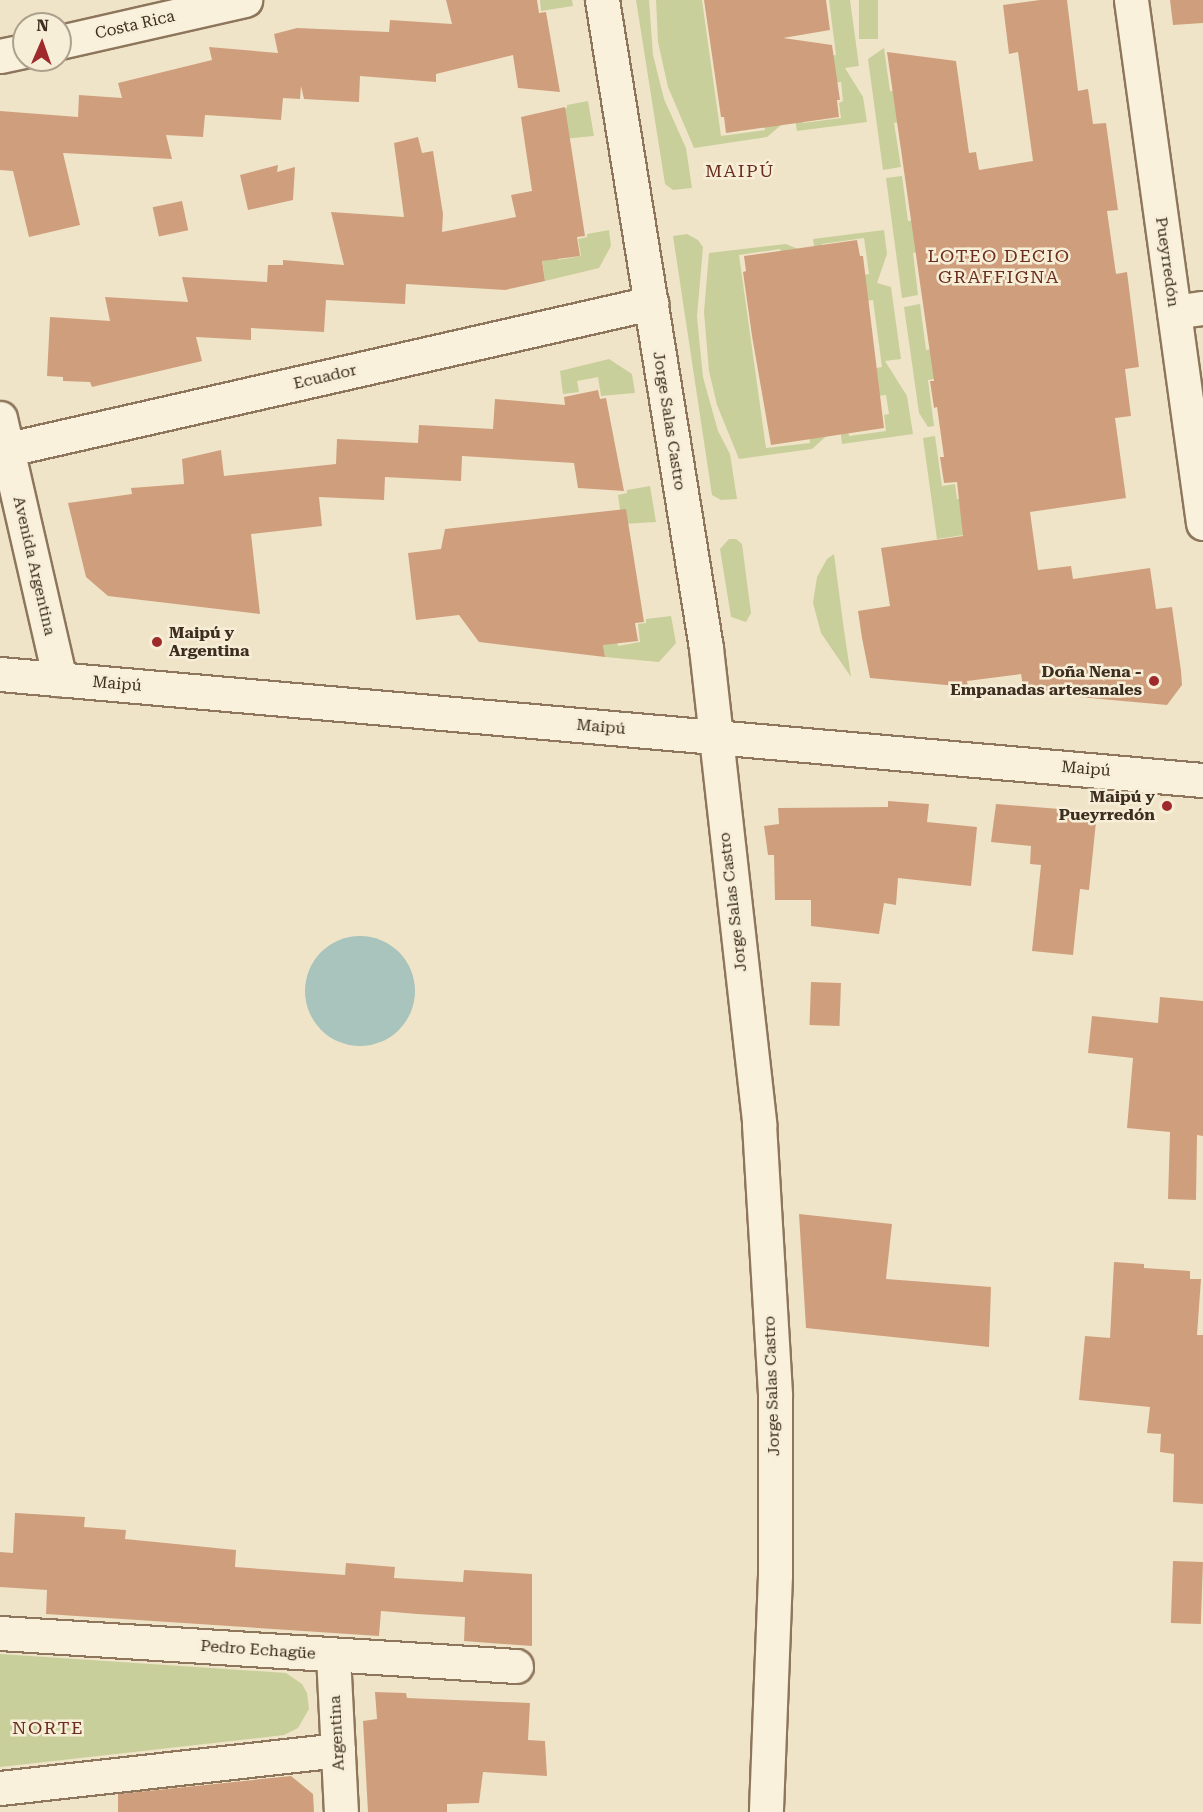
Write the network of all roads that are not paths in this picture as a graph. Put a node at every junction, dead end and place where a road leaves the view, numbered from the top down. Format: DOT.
graph roads {
  1 [pos="244,0"];
  2 [pos="602,0"];
  3 [pos="1131,0"];
  4 [pos="72,39"];
  5 [pos="651,303"];
  6 [pos="1189,310"];
  7 [pos="2,439"];
  8 [pos="1203,523"];
  9 [pos="0,674"];
  10 [pos="60,679"];
  11 [pos="715,737"];
  12 [pos="1203,780"];
  13 [pos="0,1633"];
  14 [pos="333,1654"];
  15 [pos="516,1666"];
  16 [pos="338,1750"];
  17 [pos="0,1788"];
  18 [pos="341,1812"];
  19 [pos="766,1812"];
  1 -- 4 [label="street, Costa Rica"];
  2 -- 5 [label="street, Jorge Salas Castro"];
  3 -- 6 [label="street, Pueyrredón"];
  5 -- 7 [label="street, Ecuador"];
  5 -- 11 [label="street, Jorge Salas Castro"];
  6 -- 8 [label="street, Pueyrredón"];
  7 -- 10 [label="street, Avenida Argentina"];
  9 -- 10 [label="street, Maipú"];
  10 -- 11 [label="street, Maipú"];
  11 -- 12 [label="street, Maipú"];
  11 -- 19 [label="street, Jorge Salas Castro"];
  13 -- 14 [label="street, Pedro Echagüe"];
  14 -- 15 [label="street, Pedro Echagüe"];
  14 -- 16 [label="street, Argentina"];
  16 -- 17 [label="street"];
  16 -- 18 [label="street, Argentina"];
}
